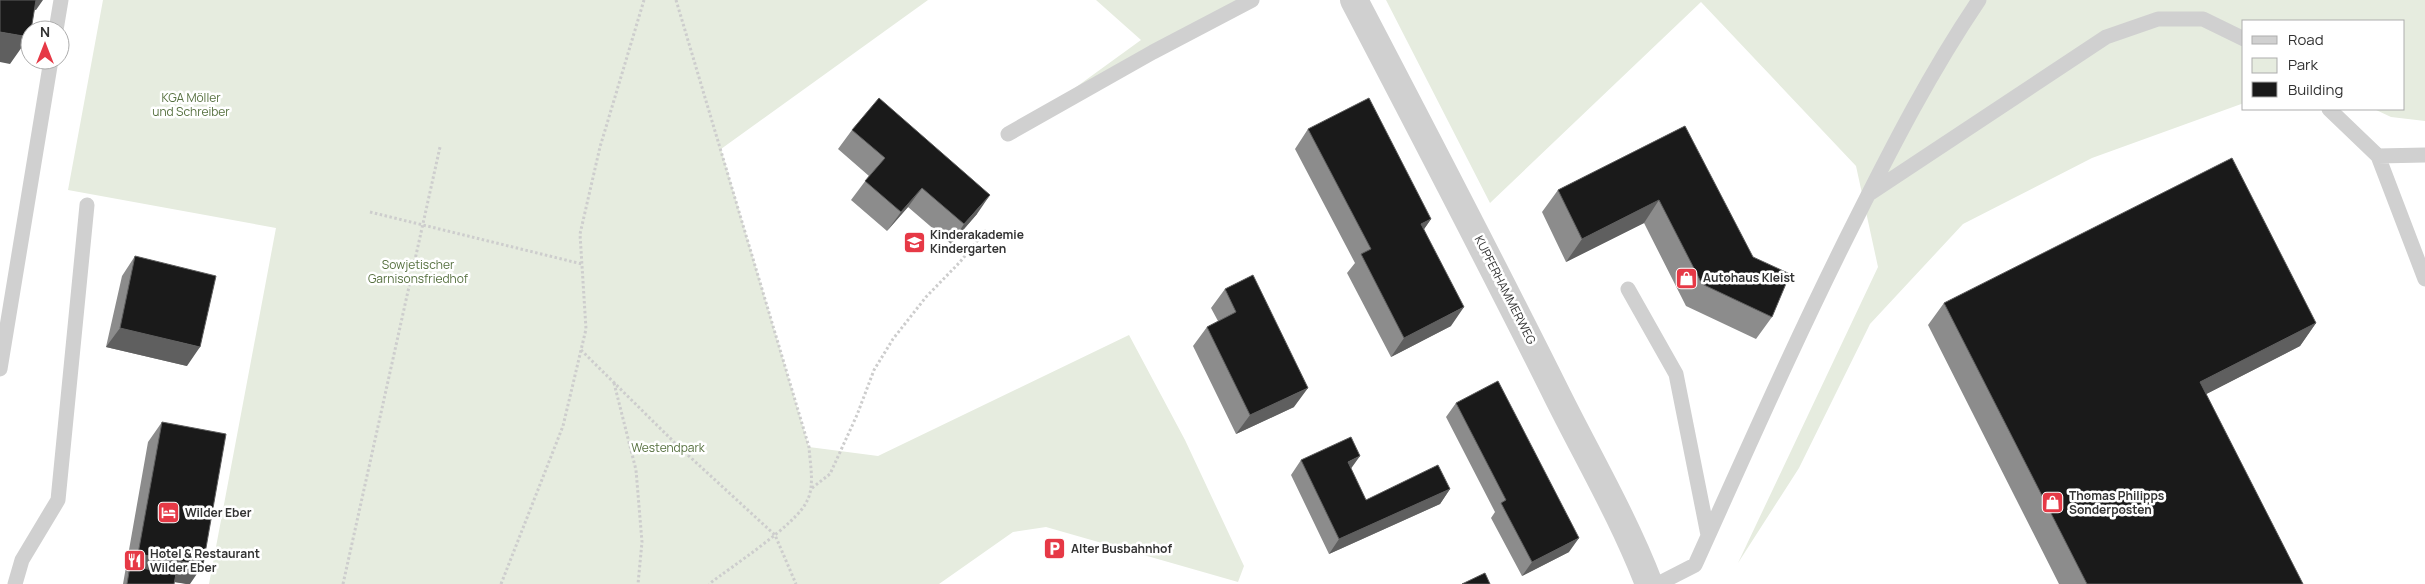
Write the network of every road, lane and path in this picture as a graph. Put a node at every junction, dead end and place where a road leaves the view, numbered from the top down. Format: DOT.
graph roads {
  1 [pos="61,0"];
  2 [pos="644,0"];
  3 [pos="676,0"];
  4 [pos="1252,0"];
  5 [pos="1354,0"];
  6 [pos="1979,0"];
  7 [pos="58,20"];
  8 [pos="2242,38"];
  9 [pos="49,70"];
  10 [pos="2330,110"];
  11 [pos="1008,134"];
  12 [pos="440,147"];
  13 [pos="2378,156"];
  14 [pos="2425,156"];
  15 [pos="1869,194"];
  16 [pos="87,205"];
  17 [pos="370,212"];
  18 [pos="422,224"];
  19 [pos="986,230"];
  20 [pos="582,264"];
  21 [pos="2425,279"];
  22 [pos="1628,289"];
  23 [pos="581,350"];
  24 [pos="0,370"];
  25 [pos="614,383"];
  26 [pos="811,488"];
  27 [pos="775,535"];
  28 [pos="1708,535"];
  29 [pos="15,584"];
  30 [pos="343,584"];
  31 [pos="501,584"];
  32 [pos="638,584"];
  33 [pos="709,584"];
  34 [pos="796,584"];
  35 [pos="1649,584"];
  36 [pos="1658,584"];
  1 -- 7 [label="lane"];
  2 -- 20 [label="path"];
  3 -- 26 [label="path"];
  4 -- 11 [label="lane"];
  5 -- 35 [label="street, KUPFERHAMMERWEG"];
  6 -- 15 [label="lane"];
  8 -- 15 [label="lane"];
  9 -- 24 [label="lane"];
  10 -- 13 [label="lane"];
  12 -- 18 [label="path"];
  13 -- 14 [label="lane"];
  13 -- 21 [label="lane"];
  15 -- 28 [label="lane"];
  16 -- 29 [label="lane"];
  17 -- 18 [label="path"];
  18 -- 20 [label="path"];
  18 -- 30 [label="path"];
  19 -- 26 [label="path"];
  20 -- 23 [label="path"];
  22 -- 28 [label="lane"];
  23 -- 25 [label="path"];
  23 -- 31 [label="path"];
  25 -- 27 [label="path"];
  25 -- 32 [label="path"];
  26 -- 27 [label="path"];
  27 -- 33 [label="path"];
  27 -- 34 [label="path"];
  28 -- 36 [label="lane"];
}
